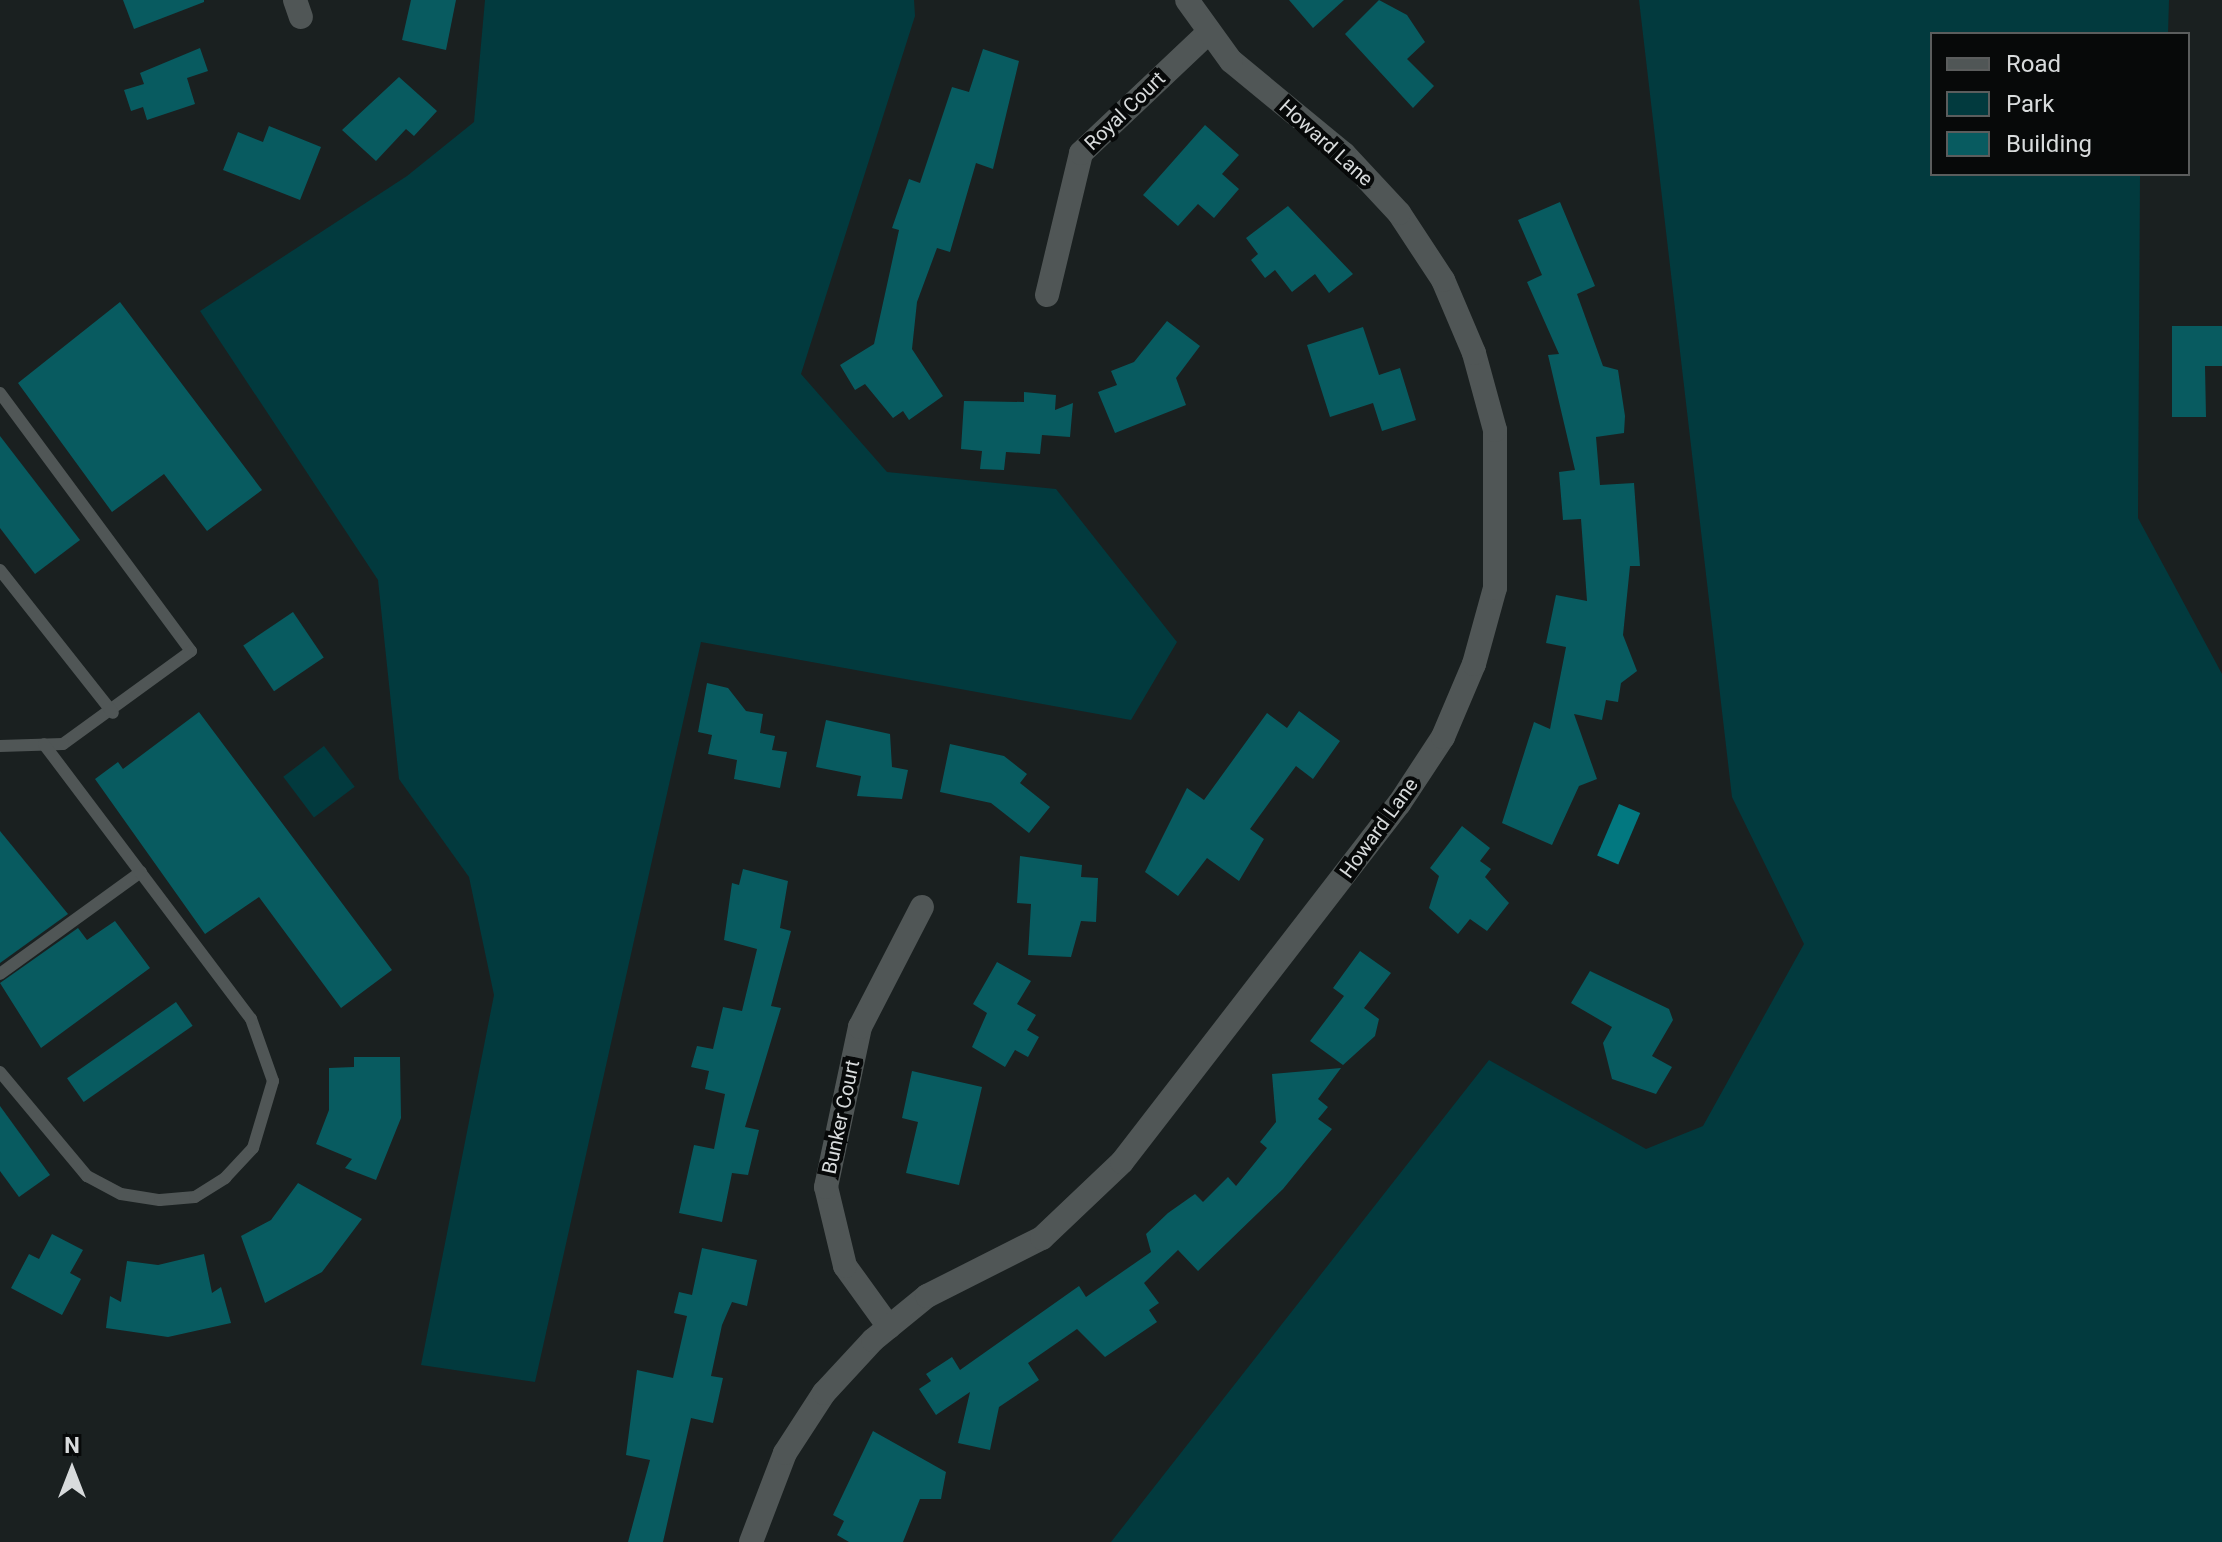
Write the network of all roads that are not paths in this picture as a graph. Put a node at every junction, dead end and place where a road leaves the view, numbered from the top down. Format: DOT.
graph roads {
  1 [pos="1187,0"];
  2 [pos="1207,34"];
  3 [pos="1047,295"];
  4 [pos="0,393"];
  5 [pos="0,570"];
  6 [pos="113,713"];
  7 [pos="44,744"];
  8 [pos="0,746"];
  9 [pos="141,872"];
  10 [pos="922,907"];
  11 [pos="0,974"];
  12 [pos="0,1072"];
  13 [pos="889,1327"];
  14 [pos="751,1542"];
  1 -- 2 [label="street, Howard Lane"];
  2 -- 3 [label="street, Royal Court"];
  2 -- 13 [label="street, Howard Lane"];
  4 -- 6 [label="lane"];
  5 -- 6 [label="lane"];
  6 -- 7 [label="lane"];
  7 -- 8 [label="lane"];
  7 -- 9 [label="lane"];
  9 -- 11 [label="lane"];
  9 -- 12 [label="lane"];
  10 -- 13 [label="street, Bunker Court"];
  13 -- 14 [label="street, Howard Lane"];
}
